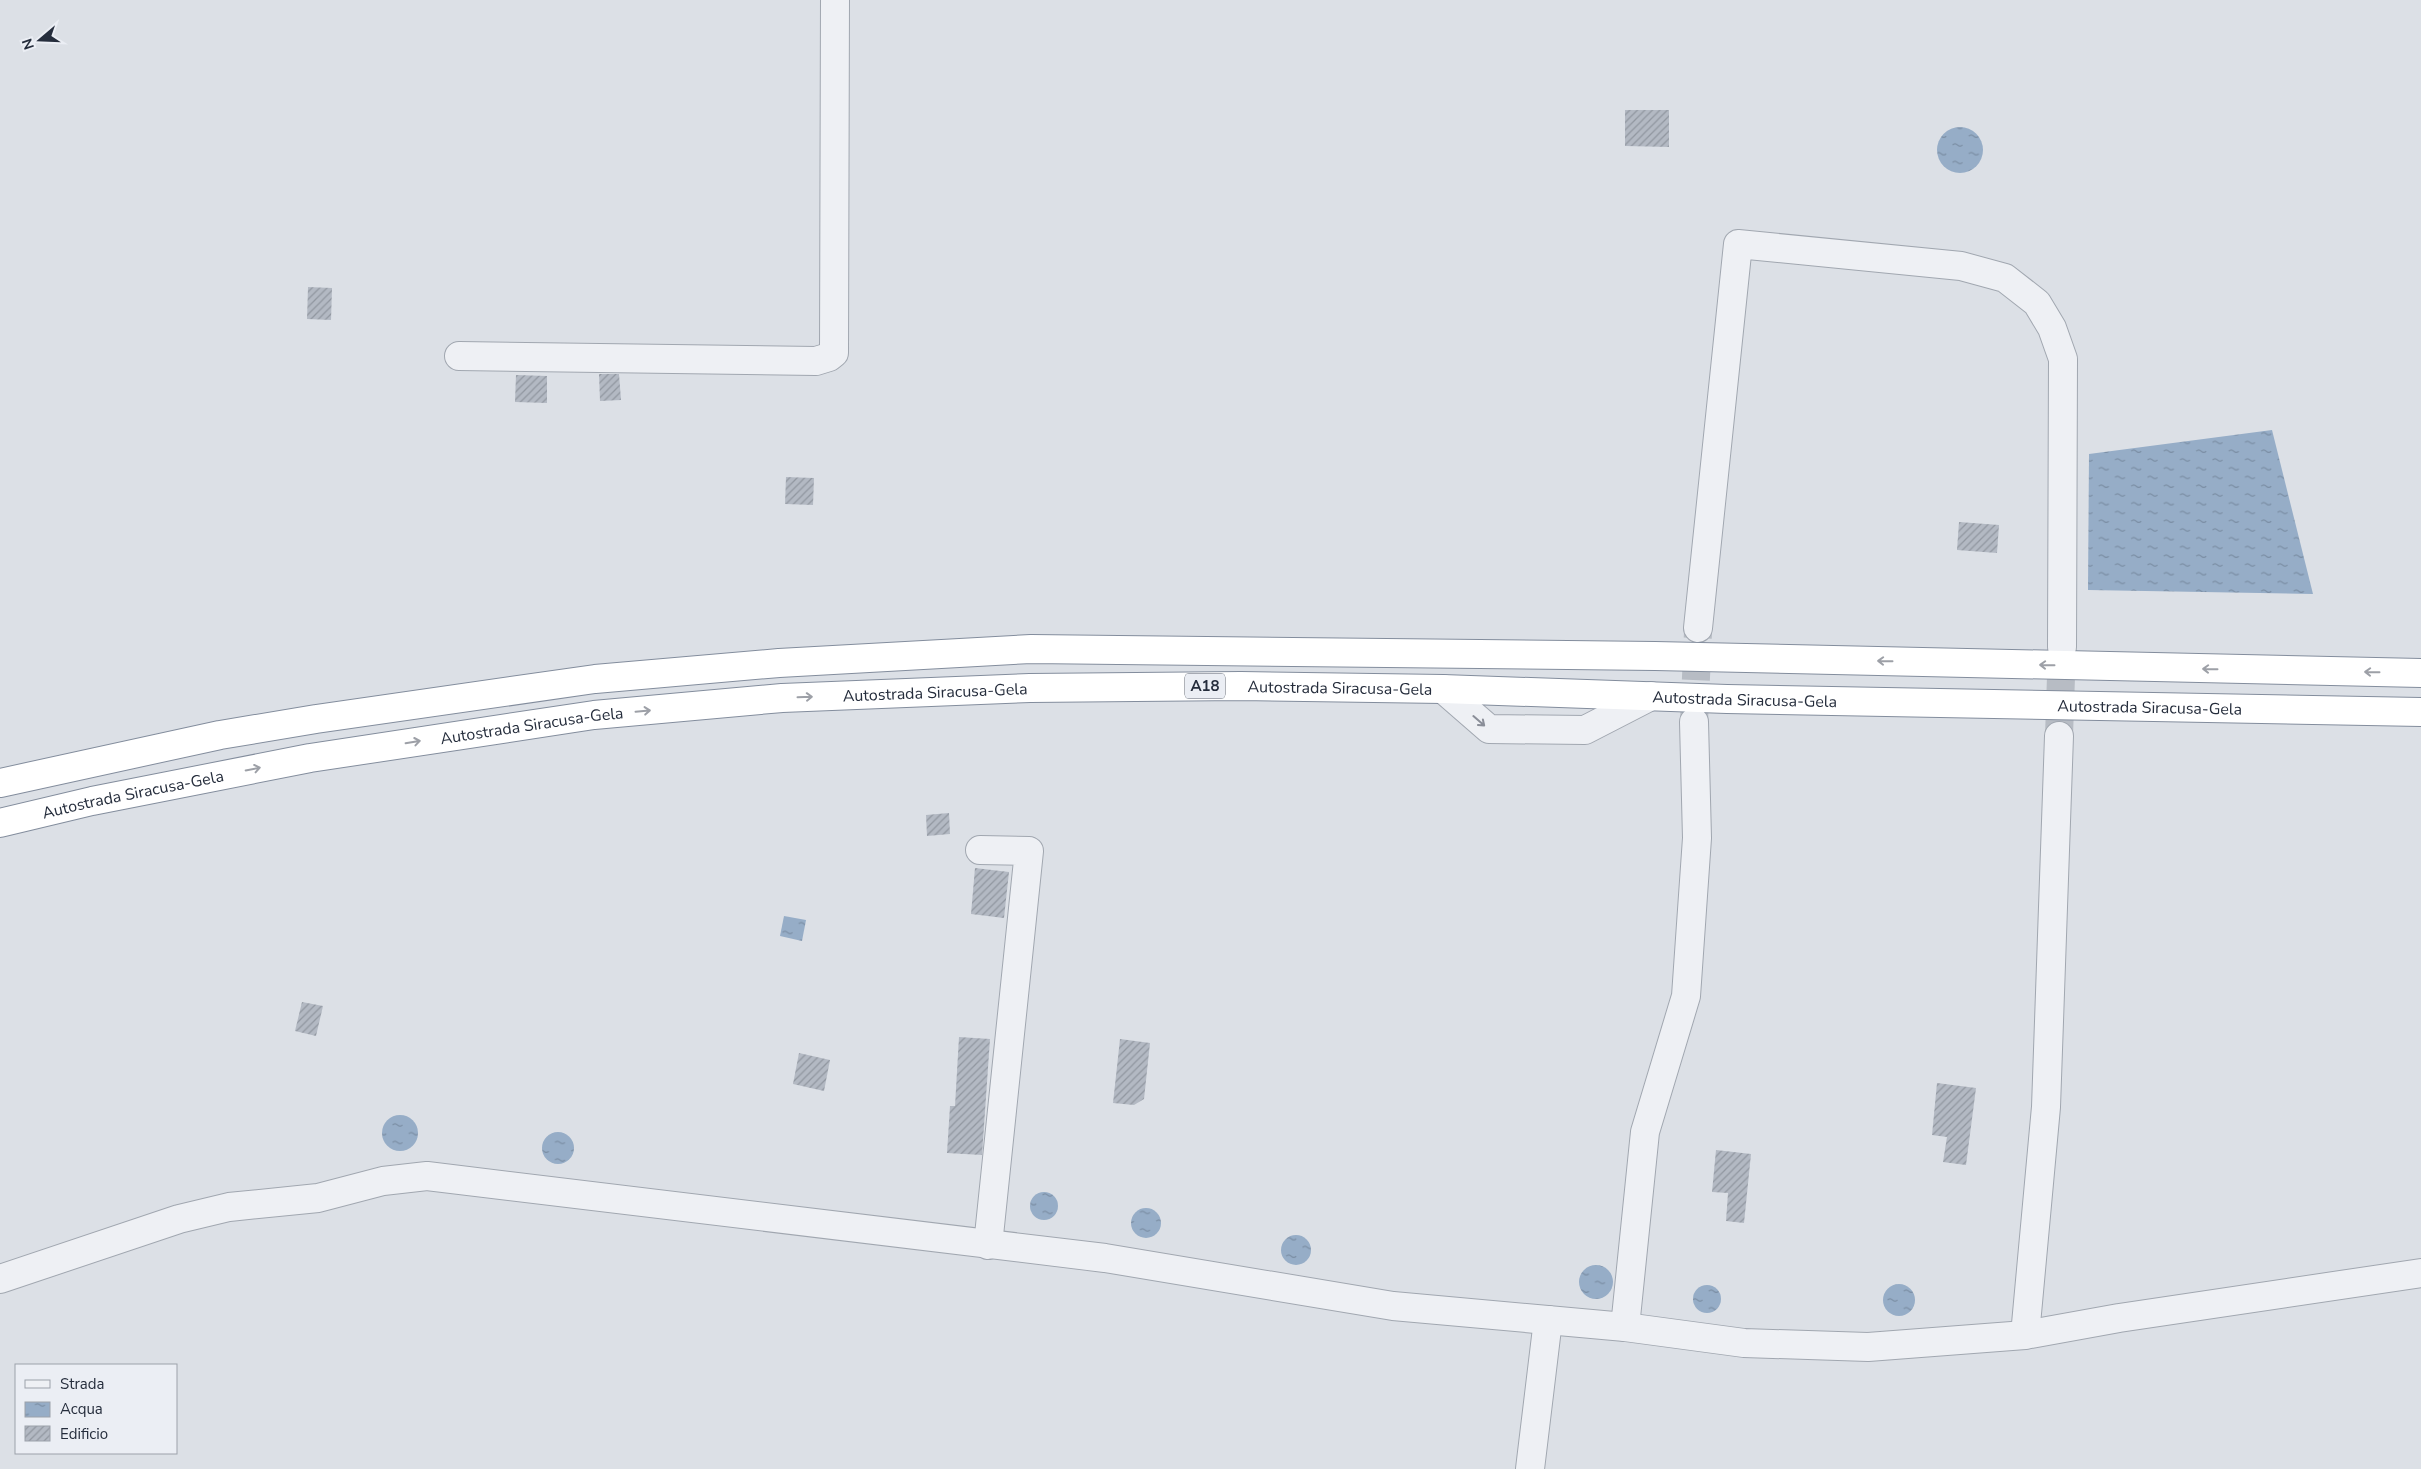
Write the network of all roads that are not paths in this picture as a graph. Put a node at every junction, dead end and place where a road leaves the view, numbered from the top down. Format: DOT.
graph roads {
  1 [pos="835,0"];
  2 [pos="459,356"];
  3 [pos="1698,628"];
  4 [pos="2062,647"];
  5 [pos="2421,673"];
  6 [pos="1443,689"];
  7 [pos="1651,696"];
  8 [pos="2421,712"];
  9 [pos="1694,722"];
  10 [pos="2059,736"];
  11 [pos="0,783"];
  12 [pos="0,823"];
  13 [pos="980,850"];
  14 [pos="988,1245"];
  15 [pos="2421,1273"];
  16 [pos="0,1279"];
  17 [pos="1548,1320"];
  18 [pos="1625,1327"];
  19 [pos="2025,1335"];
  20 [pos="1530,1469"];
  1 -- 2 [label="street"];
  3 -- 4 [label="street"];
  5 -- 11 [label="highway, A18, one-way"];
  6 -- 7 [label="highway, Autostrada Siracusa-Gela / A18"];
  6 -- 7 [label="street, one-way"];
  12 -- 6 [label="highway, Autostrada Siracusa-Gela / A18, one-way"];
  7 -- 8 [label="highway, Autostrada Siracusa-Gela / A18"];
  9 -- 18 [label="street"];
  10 -- 19 [label="street"];
  13 -- 14 [label="street"];
  14 -- 16 [label="street"];
  14 -- 17 [label="street"];
  15 -- 19 [label="street"];
  17 -- 18 [label="street"];
  17 -- 20 [label="street"];
  18 -- 19 [label="street"];
}
